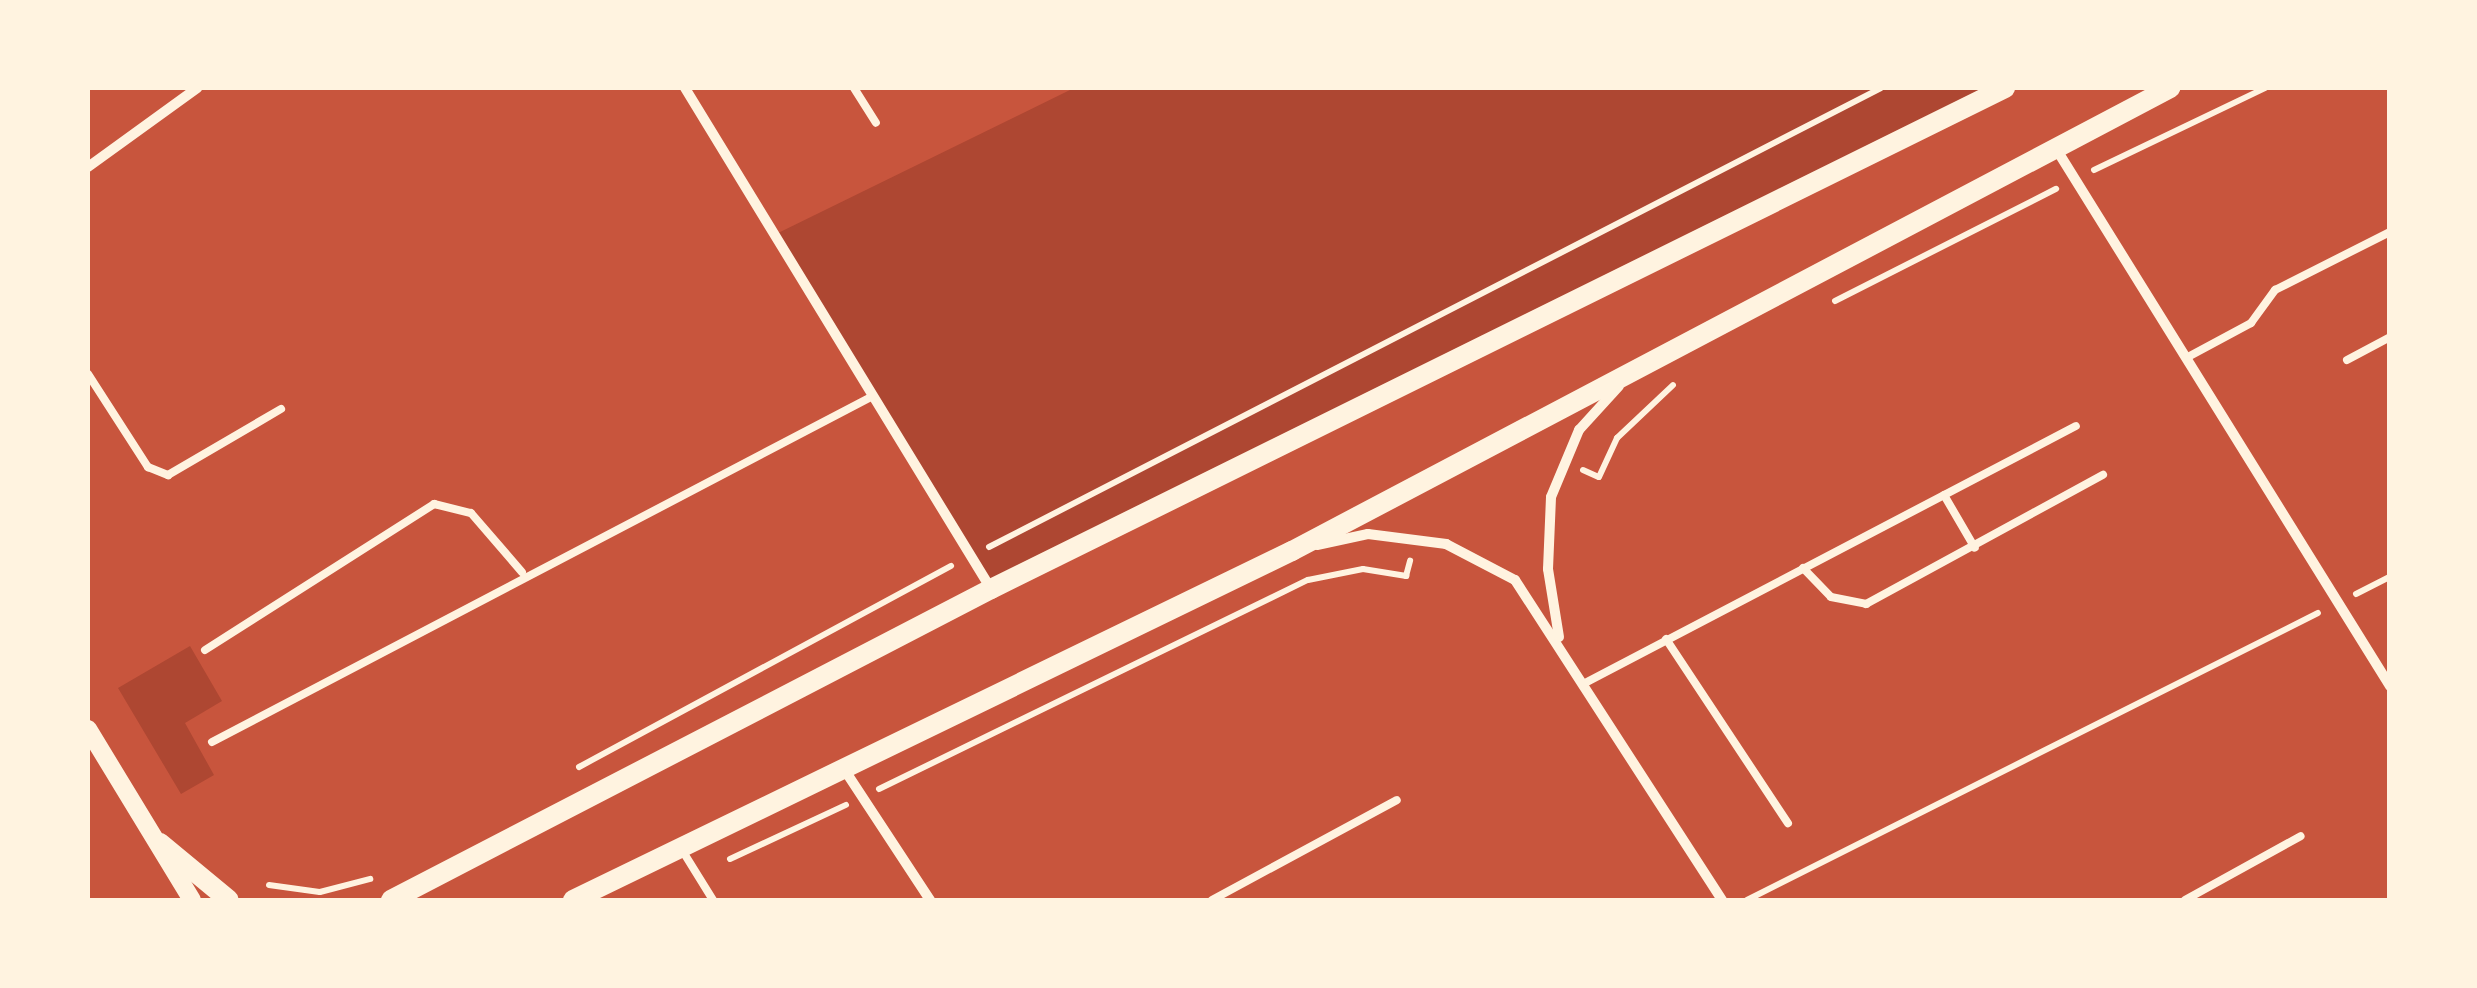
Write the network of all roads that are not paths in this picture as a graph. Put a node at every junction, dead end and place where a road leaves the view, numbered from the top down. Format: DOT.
graph roads {
  1 [pos="197,88"];
  2 [pos="685,88"];
  3 [pos="854,88"];
  4 [pos="2005,88"];
  5 [pos="2170,88"];
  6 [pos="876,123"];
  7 [pos="2054,146"];
  8 [pos="88,167"];
  9 [pos="2390,232"];
  10 [pos="2390,338"];
  11 [pos="2186,358"];
  12 [pos="2347,360"];
  13 [pos="88,374"];
  14 [pos="1628,377"];
  15 [pos="873,396"];
  16 [pos="281,409"];
  17 [pos="2076,426"];
  18 [pos="2103,475"];
  19 [pos="1944,495"];
  20 [pos="1975,548"];
  21 [pos="1292,551"];
  22 [pos="1804,568"];
  23 [pos="522,572"];
  24 [pos="991,589"];
  25 [pos="1666,640"];
  26 [pos="1560,643"];
  27 [pos="205,650"];
  28 [pos="1585,682"];
  29 [pos="2390,686"];
  30 [pos="88,729"];
  31 [pos="212,742"];
  32 [pos="840,764"];
  33 [pos="1398,800"];
  34 [pos="1788,823"];
  35 [pos="2301,836"];
  36 [pos="160,844"];
  37 [pos="680,846"];
  38 [pos="192,900"];
  39 [pos="229,900"];
  40 [pos="391,900"];
  41 [pos="573,900"];
  42 [pos="713,900"];
  43 [pos="930,900"];
  44 [pos="1212,900"];
  45 [pos="1722,900"];
  46 [pos="2185,900"];
  1 -- 8 [label="street"];
  2 -- 15 [label="street"];
  3 -- 6 [label="lane"];
  4 -- 24 [label="main road"];
  5 -- 7 [label="main road"];
  7 -- 11 [label="street"];
  7 -- 14 [label="main road"];
  9 -- 11 [label="lane"];
  10 -- 12 [label="lane"];
  11 -- 29 [label="street"];
  13 -- 16 [label="lane"];
  14 -- 21 [label="main road"];
  14 -- 26 [label="street"];
  15 -- 23 [label="lane"];
  15 -- 24 [label="street"];
  17 -- 19 [label="lane"];
  18 -- 20 [label="lane"];
  19 -- 20 [label="lane"];
  19 -- 22 [label="lane"];
  20 -- 22 [label="lane"];
  21 -- 26 [label="street"];
  21 -- 32 [label="main road"];
  22 -- 25 [label="lane"];
  23 -- 27 [label="lane"];
  23 -- 31 [label="lane"];
  24 -- 40 [label="main road"];
  25 -- 28 [label="lane"];
  25 -- 34 [label="lane"];
  26 -- 28 [label="street"];
  28 -- 45 [label="street"];
  30 -- 36 [label="street"];
  32 -- 37 [label="main road"];
  32 -- 43 [label="street"];
  33 -- 44 [label="lane"];
  35 -- 46 [label="lane"];
  36 -- 38 [label="street"];
  36 -- 39 [label="main road"];
  37 -- 41 [label="main road"];
  37 -- 42 [label="lane"];
}
